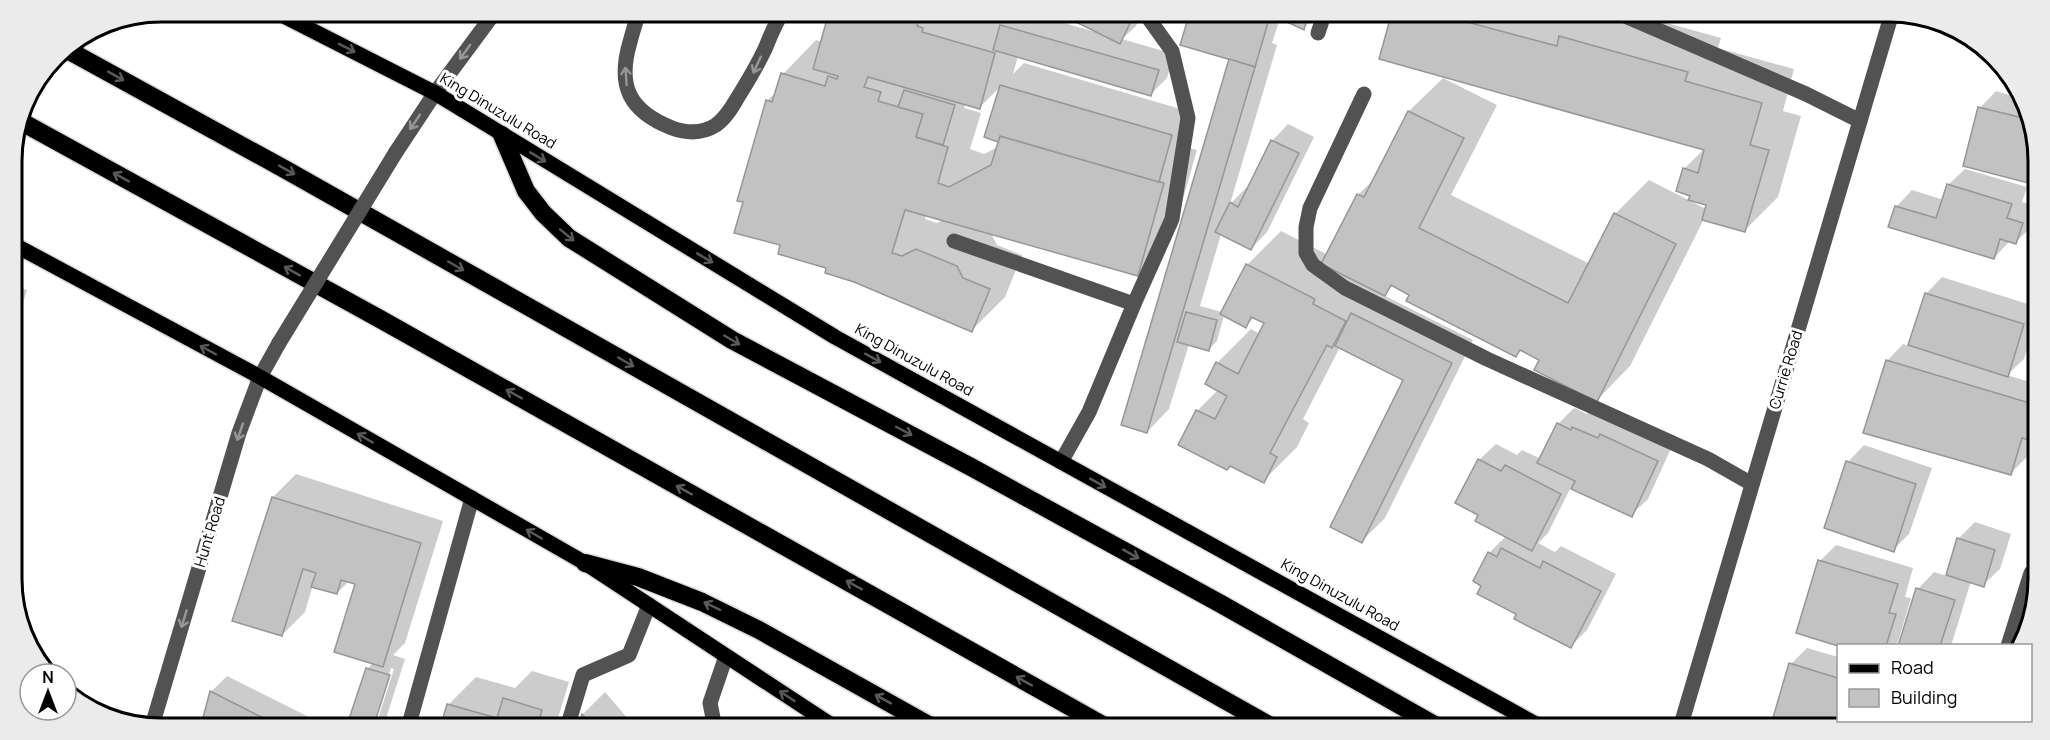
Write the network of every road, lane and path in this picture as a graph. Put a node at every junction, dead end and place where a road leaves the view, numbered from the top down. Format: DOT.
graph roads {
  1 [pos="296,22"];
  2 [pos="488,22"];
  3 [pos="636,22"];
  4 [pos="778,22"];
  5 [pos="1151,22"];
  6 [pos="1321,22"];
  7 [pos="1639,22"];
  8 [pos="1889,22"];
  9 [pos="1318,33"];
  10 [pos="74,54"];
  11 [pos="435,93"];
  12 [pos="1364,94"];
  13 [pos="1860,122"];
  14 [pos="27,127"];
  15 [pos="502,135"];
  16 [pos="954,241"];
  17 [pos="23,249"];
  18 [pos="1134,304"];
  19 [pos="260,377"];
  20 [pos="1060,462"];
  21 [pos="1752,484"];
  22 [pos="472,498"];
  23 [pos="585,563"];
  24 [pos="2027,585"];
  25 [pos="649,605"];
  26 [pos="2008,644"];
  27 [pos="726,656"];
  28 [pos="155,717"];
  29 [pos="1089,717"];
  30 [pos="1255,717"];
  31 [pos="1421,717"];
  32 [pos="1523,717"];
  33 [pos="1683,717"];
  34 [pos="411,718"];
  35 [pos="570,718"];
  36 [pos="714,718"];
  37 [pos="820,718"];
  38 [pos="915,718"];
  1 -- 11 [label="main road, King Dinuzulu Road, one-way"];
  2 -- 11 [label="street, Hunt Road, one-way"];
  4 -- 3 [label="street, one-way"];
  5 -- 18 [label="street"];
  6 -- 9 [label="street"];
  7 -- 13 [label="street"];
  8 -- 13 [label="street, Currie Road"];
  10 -- 30 [label="highway, one-way"];
  11 -- 15 [label="main road, King Dinuzulu Road"];
  11 -- 19 [label="street, Hunt Road, one-way, bridge"];
  12 -- 21 [label="street"];
  13 -- 21 [label="street, Currie Road"];
  29 -- 14 [label="highway, one-way"];
  15 -- 20 [label="main road, King Dinuzulu Road, one-way"];
  15 -- 31 [label="highway, one-way"];
  16 -- 18 [label="street"];
  19 -- 17 [label="main road, one-way"];
  18 -- 20 [label="street"];
  22 -- 19 [label="main road, one-way"];
  19 -- 28 [label="street, Hunt Road, one-way"];
  20 -- 32 [label="main road, King Dinuzulu Road, one-way"];
  21 -- 33 [label="street, Currie Road"];
  23 -- 22 [label="main road, one-way"];
  22 -- 34 [label="street"];
  23 -- 25 [label="main road"];
  38 -- 23 [label="highway, one-way"];
  24 -- 26 [label="street"];
  25 -- 27 [label="main road"];
  25 -- 35 [label="street"];
  27 -- 36 [label="street"];
  37 -- 27 [label="main road, one-way"];
}
